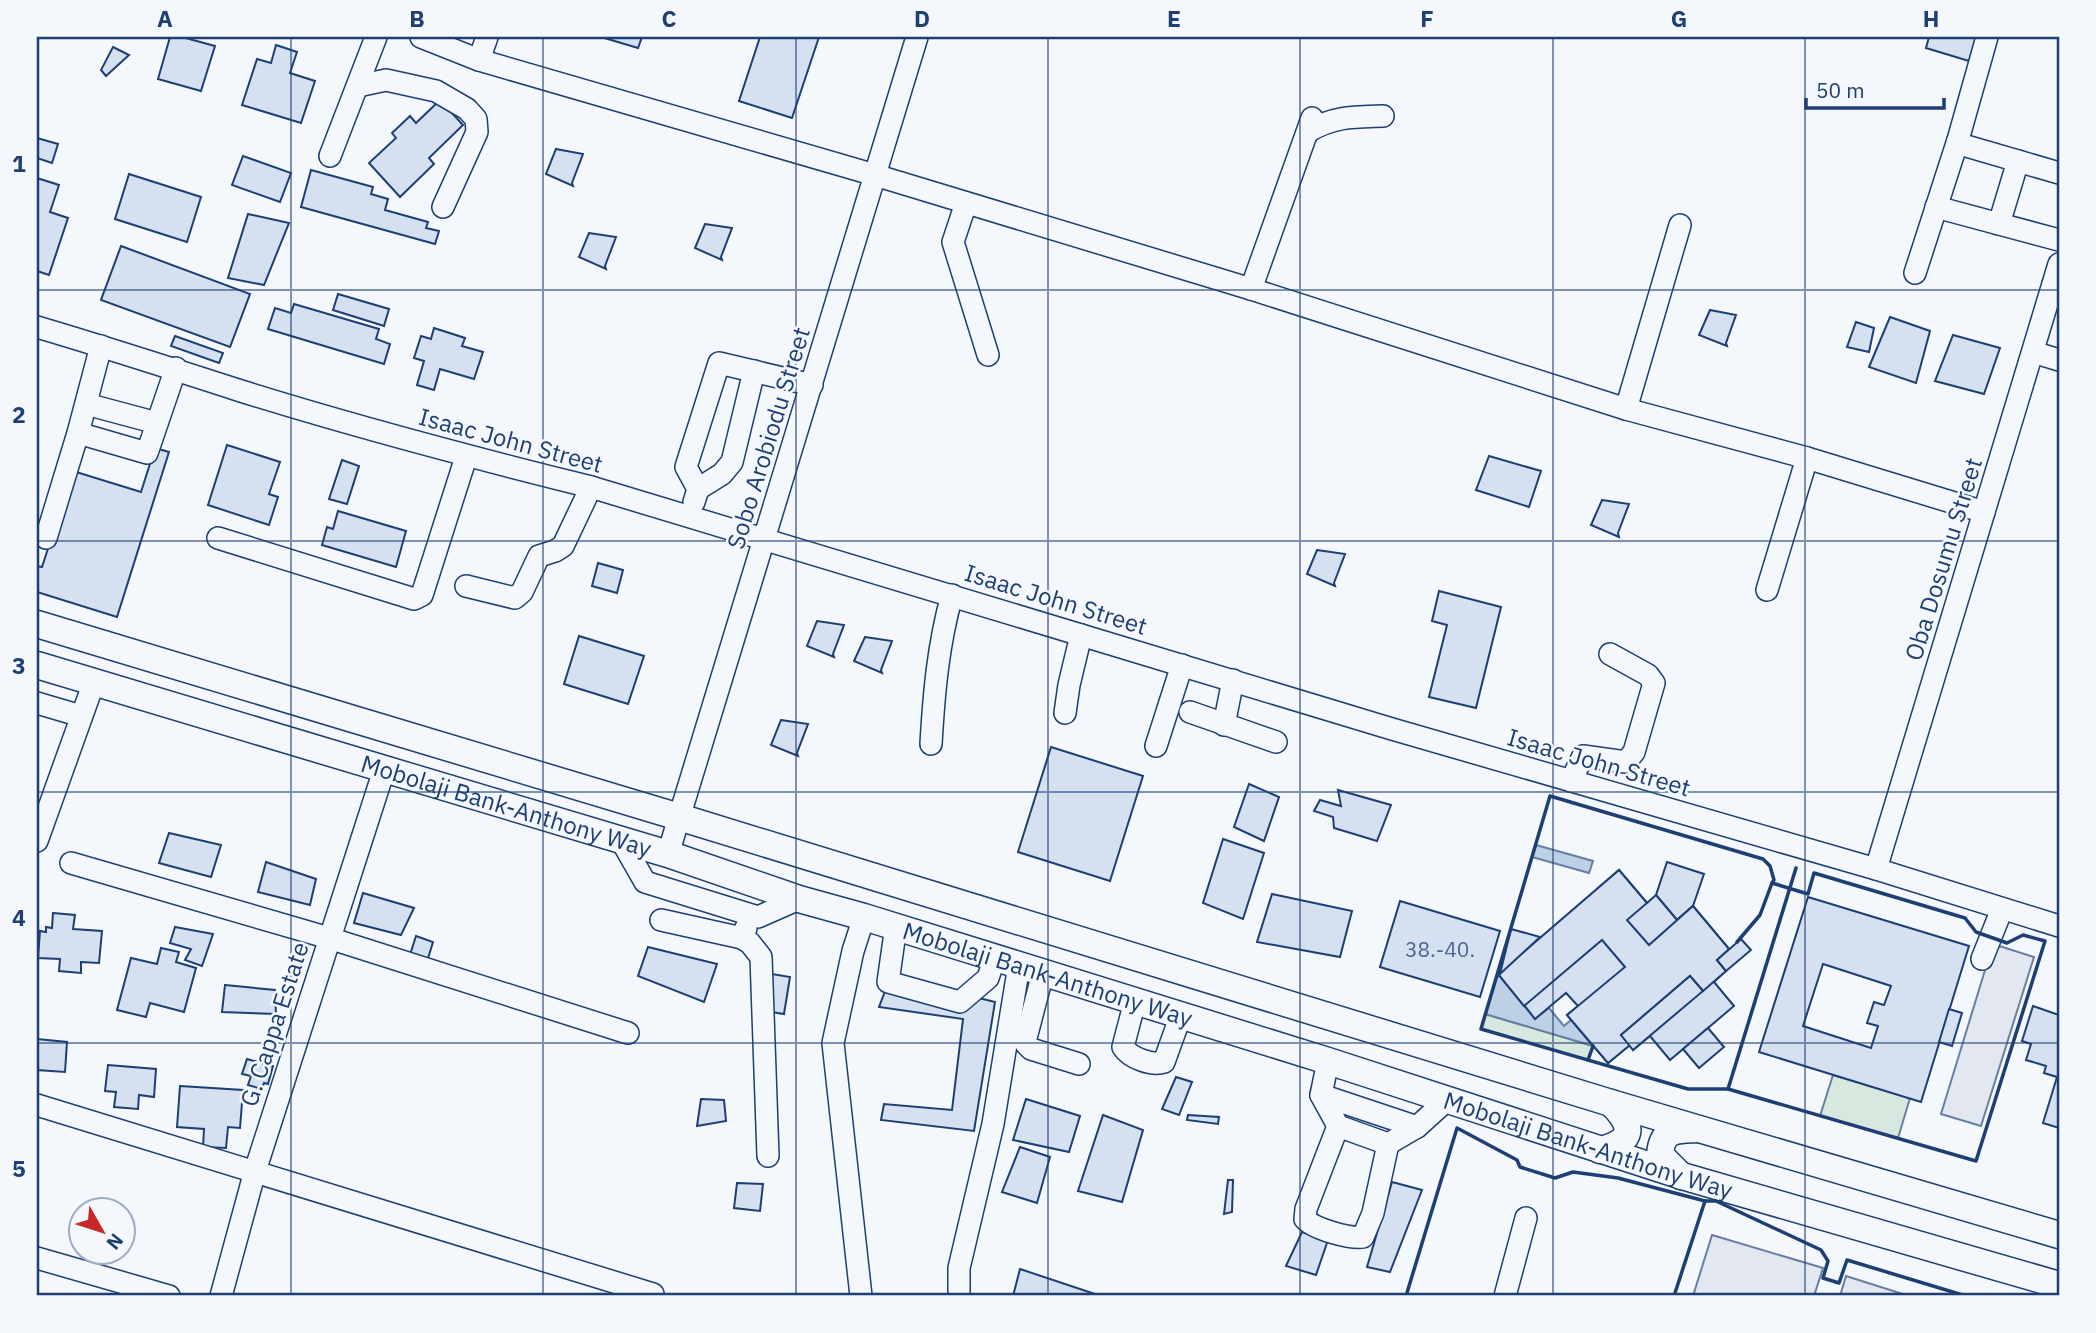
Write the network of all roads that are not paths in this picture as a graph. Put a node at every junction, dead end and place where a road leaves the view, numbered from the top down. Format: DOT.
graph roads {
  1 [pos="376,37"];
  2 [pos="421,37"];
  3 [pos="486,37"];
  4 [pos="917,37"];
  5 [pos="1987,37"];
  6 [pos="479,60"];
  7 [pos="358,86"];
  8 [pos="1383,116"];
  9 [pos="1958,140"];
  10 [pos="330,156"];
  11 [pos="2018,161"];
  12 [pos="2059,173"];
  13 [pos="875,175"];
  14 [pos="967,203"];
  15 [pos="443,207"];
  16 [pos="1936,207"];
  17 [pos="1998,223"];
  18 [pos="1680,225"];
  19 [pos="2059,240"];
  20 [pos="2059,264"];
  21 [pos="1915,274"];
  22 [pos="1251,289"];
  23 [pos="37,327"];
  24 [pos="102,346"];
  25 [pos="2033,352"];
  26 [pos="988,355"];
  27 [pos="2059,360"];
  28 [pos="176,368"];
  29 [pos="754,371"];
  30 [pos="812,385"];
  31 [pos="86,404"];
  32 [pos="1626,409"];
  33 [pos="157,423"];
  34 [pos="78,433"];
  35 [pos="466,457"];
  36 [pos="1807,458"];
  37 [pos="591,487"];
  38 [pos="698,489"];
  39 [pos="1984,512"];
  40 [pos="690,517"];
  41 [pos="46,538"];
  42 [pos="218,538"];
  43 [pos="764,539"];
  44 [pos="466,586"];
  45 [pos="1767,590"];
  46 [pos="952,595"];
  47 [pos="37,624"];
  48 [pos="1081,635"];
  49 [pos="1610,654"];
  50 [pos="37,665"];
  51 [pos="1182,665"];
  52 [pos="1233,680"];
  53 [pos="93,682"];
  54 [pos="37,703"];
  55 [pos="1190,712"];
  56 [pos="1065,713"];
  57 [pos="81,716"];
  58 [pos="1224,725"];
  59 [pos="1276,742"];
  60 [pos="931,744"];
  61 [pos="1156,747"];
  62 [pos="384,770"];
  63 [pos="1571,781"];
  64 [pos="680,817"];
  65 [pos="621,840"];
  66 [pos="37,841"];
  67 [pos="668,854"];
  68 [pos="71,863"];
  69 [pos="1876,869"];
  70 [pos="799,899"];
  71 [pos="2003,909"];
  72 [pos="864,916"];
  73 [pos="758,917"];
  74 [pos="661,920"];
  75 [pos="896,926"];
  76 [pos="2059,926"];
  77 [pos="329,938"];
  78 [pos="742,938"];
  79 [pos="1982,958"];
  80 [pos="1019,965"];
  81 [pos="1135,1001"];
  82 [pos="1181,1015"];
  83 [pos="628,1033"];
  84 [pos="1328,1061"];
  85 [pos="1079,1064"];
  86 [pos="1321,1095"];
  87 [pos="1448,1099"];
  88 [pos="1611,1103"];
  89 [pos="37,1105"];
  90 [pos="1338,1126"];
  91 [pos="1417,1127"];
  92 [pos="1700,1129"];
  93 [pos="1388,1144"];
  94 [pos="1600,1150"];
  95 [pos="768,1156"];
  96 [pos="256,1171"];
  97 [pos="1682,1177"];
  98 [pos="1526,1218"];
  99 [pos="2059,1235"];
  100 [pos="37,1258"];
  101 [pos="2019,1273"];
  102 [pos="2059,1285"];
  103 [pos="653,1294"];
  104 [pos="169,1296"];
  105 [pos="221,1296"];
  106 [pos="861,1296"];
  107 [pos="959,1296"];
  108 [pos="1505,1296"];
  109 [pos="2046,1296"];
  1 -- 7 [label="street"];
  2 -- 6 [label="street"];
  3 -- 6 [label="street"];
  4 -- 13 [label="street, Sobo Arobiodu Street"];
  5 -- 9 [label="street"];
  6 -- 13 [label="street"];
  7 -- 10 [label="street"];
  7 -- 15 [label="street"];
  8 -- 22 [label="street"];
  9 -- 11 [label="street"];
  9 -- 16 [label="street"];
  11 -- 12 [label="street"];
  11 -- 17 [label="street"];
  13 -- 14 [label="street"];
  13 -- 30 [label="street, Sobo Arobiodu Street"];
  14 -- 22 [label="street"];
  14 -- 26 [label="street"];
  16 -- 17 [label="street"];
  16 -- 21 [label="street"];
  17 -- 19 [label="street"];
  18 -- 32 [label="street"];
  20 -- 25 [label="street, Oba Dosumu Street"];
  22 -- 32 [label="street"];
  23 -- 24 [label="street, Isaac John Street"];
  24 -- 28 [label="street, Isaac John Street"];
  24 -- 31 [label="street"];
  25 -- 27 [label="street"];
  25 -- 39 [label="street, Oba Dosumu Street"];
  28 -- 33 [label="street"];
  28 -- 35 [label="street, Isaac John Street"];
  29 -- 30 [label="street"];
  29 -- 38 [label="street"];
  29 -- 38 [label="street"];
  30 -- 43 [label="street, Sobo Arobiodu Street"];
  31 -- 33 [label="street"];
  31 -- 34 [label="street"];
  32 -- 36 [label="street"];
  33 -- 34 [label="street"];
  34 -- 41 [label="street"];
  35 -- 37 [label="street, Isaac John Street"];
  35 -- 42 [label="street"];
  36 -- 39 [label="street"];
  36 -- 45 [label="street"];
  37 -- 40 [label="street, Isaac John Street"];
  37 -- 44 [label="street"];
  38 -- 40 [label="street"];
  39 -- 69 [label="street, Oba Dosumu Street"];
  40 -- 43 [label="street, Isaac John Street"];
  43 -- 46 [label="street, Isaac John Street"];
  43 -- 64 [label="street, Sobo Arobiodu Street"];
  46 -- 48 [label="street, Isaac John Street"];
  46 -- 60 [label="street"];
  47 -- 64 [label="main road, Mobolaji Bank-Anthony Way"];
  48 -- 51 [label="street, Isaac John Street"];
  48 -- 56 [label="street"];
  49 -- 63 [label="street"];
  50 -- 53 [label="main road, Mobolaji Bank-Anthony Way"];
  51 -- 52 [label="street, Isaac John Street"];
  51 -- 61 [label="street"];
  52 -- 58 [label="street"];
  52 -- 63 [label="street, Isaac John Street"];
  53 -- 57 [label="street"];
  53 -- 62 [label="main road, Mobolaji Bank-Anthony Way"];
  54 -- 57 [label="street"];
  55 -- 58 [label="street"];
  57 -- 66 [label="street"];
  58 -- 59 [label="street"];
  62 -- 65 [label="main road, Mobolaji Bank-Anthony Way"];
  62 -- 77 [label="street, G. Cappa Estate"];
  63 -- 69 [label="street, Isaac John Street"];
  64 -- 67 [label="street, Sobo Arobiodu Street"];
  64 -- 88 [label="main road, Mobolaji Bank-Anthony Way"];
  65 -- 67 [label="main road, Mobolaji Bank-Anthony Way"];
  65 -- 73 [label="street"];
  67 -- 70 [label="main road, Mobolaji Bank-Anthony Way"];
  68 -- 77 [label="street"];
  69 -- 71 [label="street, Isaac John Street"];
  70 -- 72 [label="main road, Mobolaji Bank-Anthony Way"];
  70 -- 73 [label="street"];
  71 -- 76 [label="street, Isaac John Street"];
  71 -- 79 [label="street"];
  72 -- 75 [label="main road, Mobolaji Bank-Anthony Way"];
  72 -- 106 [label="street"];
  73 -- 78 [label="street"];
  74 -- 78 [label="street"];
  75 -- 80 [label="main road, Mobolaji Bank-Anthony Way"];
  75 -- 80 [label="street"];
  77 -- 83 [label="street"];
  77 -- 96 [label="street, G. Cappa Estate"];
  78 -- 95 [label="street"];
  80 -- 81 [label="main road, Mobolaji Bank-Anthony Way"];
  80 -- 85 [label="street"];
  80 -- 107 [label="street"];
  81 -- 82 [label="main road, Mobolaji Bank-Anthony Way"];
  81 -- 82 [label="street"];
  82 -- 84 [label="main road, Mobolaji Bank-Anthony Way"];
  84 -- 86 [label="street"];
  84 -- 87 [label="main road, Mobolaji Bank-Anthony Way"];
  86 -- 90 [label="street"];
  86 -- 91 [label="street"];
  87 -- 91 [label="street"];
  87 -- 94 [label="main road, Mobolaji Bank-Anthony Way"];
  88 -- 92 [label="main road, Mobolaji Bank-Anthony Way"];
  88 -- 94 [label="main road"];
  89 -- 96 [label="street"];
  90 -- 93 [label="street"];
  90 -- 93 [label="street"];
  91 -- 93 [label="street"];
  92 -- 97 [label="main road"];
  92 -- 99 [label="main road, Mobolaji Bank-Anthony Way"];
  94 -- 97 [label="main road, Mobolaji Bank-Anthony Way"];
  96 -- 103 [label="street"];
  96 -- 105 [label="street, G. Cappa Estate"];
  97 -- 101 [label="main road, Mobolaji Bank-Anthony Way"];
  98 -- 108 [label="street"];
  100 -- 104 [label="street"];
  101 -- 102 [label="main road, Mobolaji Bank-Anthony Way"];
  101 -- 109 [label="main road"];
}
